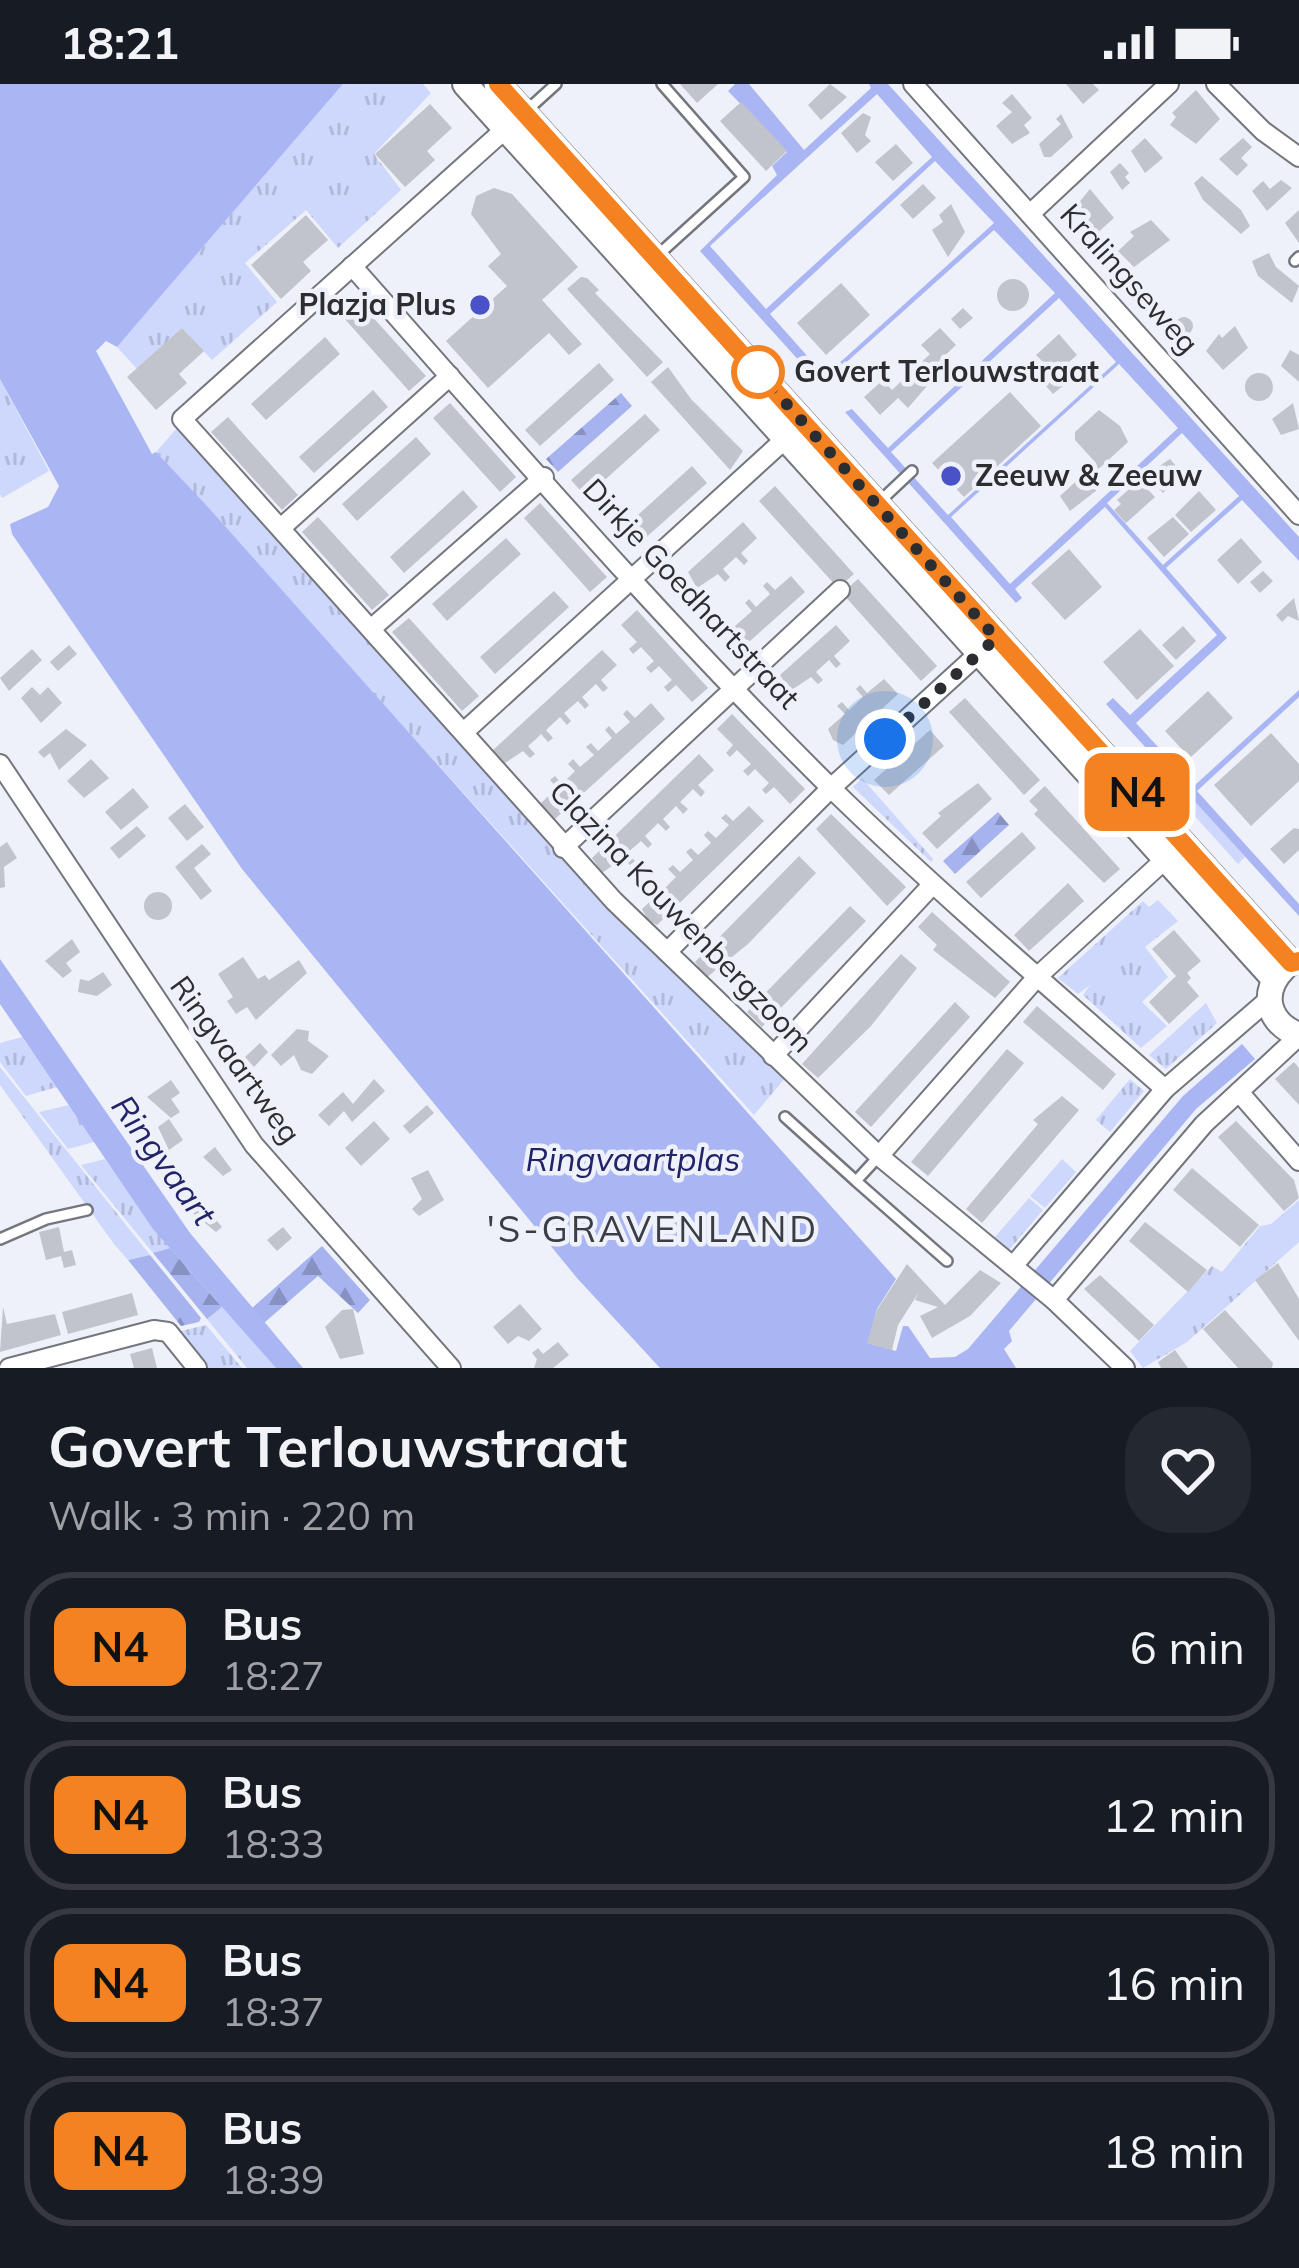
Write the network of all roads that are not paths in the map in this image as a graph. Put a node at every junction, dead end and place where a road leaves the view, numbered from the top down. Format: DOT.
graph roads {
  1 [pos="465,84"];
  2 [pos="498,84"];
  3 [pos="556,84"];
  4 [pos="662,84"];
  5 [pos="913,84"];
  6 [pos="1169,84"];
  7 [pos="1216,84"];
  8 [pos="515,121"];
  9 [pos="1299,157"];
  10 [pos="1030,214"];
  11 [pos="662,251"];
  12 [pos="352,266"];
  13 [pos="649,287"];
  14 [pos="450,376"];
  15 [pos="795,430"];
  16 [pos="912,471"];
  17 [pos="544,477"];
  18 [pos="877,504"];
  19 [pos="1299,514"];
  20 [pos="282,527"];
  21 [pos="634,577"];
  22 [pos="840,590"];
  23 [pos="372,628"];
  24 [pos="987,645"];
  25 [pos="734,688"];
  26 [pos="465,731"];
  27 [pos="0,764"];
  28 [pos="831,788"];
  29 [pos="563,848"];
  30 [pos="1174,852"];
  31 [pos="932,885"];
  32 [pos="667,952"];
  33 [pos="1038,976"];
  34 [pos="1283,976"];
  35 [pos="1299,1036"];
  36 [pos="773,1056"];
  37 [pos="1165,1089"];
  38 [pos="1239,1092"];
  39 [pos="785,1117"];
  40 [pos="879,1156"];
  41 [pos="1299,1161"];
  42 [pos="856,1181"];
  43 [pos="86,1210"];
  44 [pos="0,1239"];
  45 [pos="946,1261"];
  46 [pos="1018,1270"];
  47 [pos="1050,1297"];
  48 [pos="9,1368"];
  49 [pos="197,1368"];
  50 [pos="452,1368"];
  51 [pos="1125,1368"];
  1 -- 8 [label="main road"];
  2 -- 8 [label="main road"];
  3 -- 8 [label="lane"];
  4 -- 11 [label="lane"];
  5 -- 10 [label="street, Kralingseweg"];
  6 -- 10 [label="street"];
  7 -- 9 [label="street"];
  8 -- 11 [label="main road"];
  8 -- 12 [label="street"];
  8 -- 13 [label="main road"];
  10 -- 19 [label="street, Kralingseweg"];
  11 -- 13 [label="lane"];
  11 -- 15 [label="main road"];
  12 -- 14 [label="street, Dirkje Goedhartstraat"];
  12 -- 20 [label="street, Clazina Kouwenbergzoom"];
  13 -- 15 [label="main road"];
  14 -- 17 [label="street, Dirkje Goedhartstraat"];
  14 -- 20 [label="street"];
  15 -- 18 [label="main road"];
  15 -- 21 [label="street"];
  15 -- 24 [label="main road"];
  16 -- 18 [label="lane"];
  17 -- 21 [label="street, Dirkje Goedhartstraat"];
  17 -- 23 [label="street"];
  18 -- 24 [label="main road"];
  20 -- 23 [label="street, Clazina Kouwenbergzoom"];
  21 -- 25 [label="street, Dirkje Goedhartstraat"];
  21 -- 26 [label="street"];
  22 -- 25 [label="street"];
  23 -- 26 [label="street, Clazina Kouwenbergzoom"];
  24 -- 28 [label="street"];
  24 -- 30 [label="main road"];
  25 -- 28 [label="street, Dirkje Goedhartstraat"];
  25 -- 29 [label="street"];
  26 -- 29 [label="street, Clazina Kouwenbergzoom"];
  27 -- 50 [label="street, Ringvaartweg"];
  28 -- 31 [label="street, Dirkje Goedhartstraat"];
  28 -- 32 [label="street"];
  29 -- 32 [label="street, Clazina Kouwenbergzoom"];
  30 -- 33 [label="street"];
  30 -- 34 [label="main road"];
  31 -- 33 [label="street, Dirkje Goedhartstraat"];
  31 -- 36 [label="street"];
  32 -- 36 [label="street, Clazina Kouwenbergzoom"];
  33 -- 37 [label="street, Dirkje Goedhartstraat"];
  33 -- 40 [label="street"];
  34 -- 35 [label="main road"];
  34 -- 37 [label="street"];
  35 -- 38 [label="street"];
  36 -- 40 [label="street, Clazina Kouwenbergzoom"];
  37 -- 46 [label="street"];
  38 -- 41 [label="street"];
  38 -- 47 [label="street"];
  39 -- 42 [label="lane"];
  40 -- 42 [label="lane"];
  40 -- 46 [label="street, Clazina Kouwenbergzoom"];
  42 -- 45 [label="lane"];
  43 -- 44 [label="lane"];
  46 -- 47 [label="street, Clazina Kouwenbergzoom"];
  47 -- 51 [label="street, Clazina Kouwenbergzoom"];
  48 -- 49 [label="street"];
}
